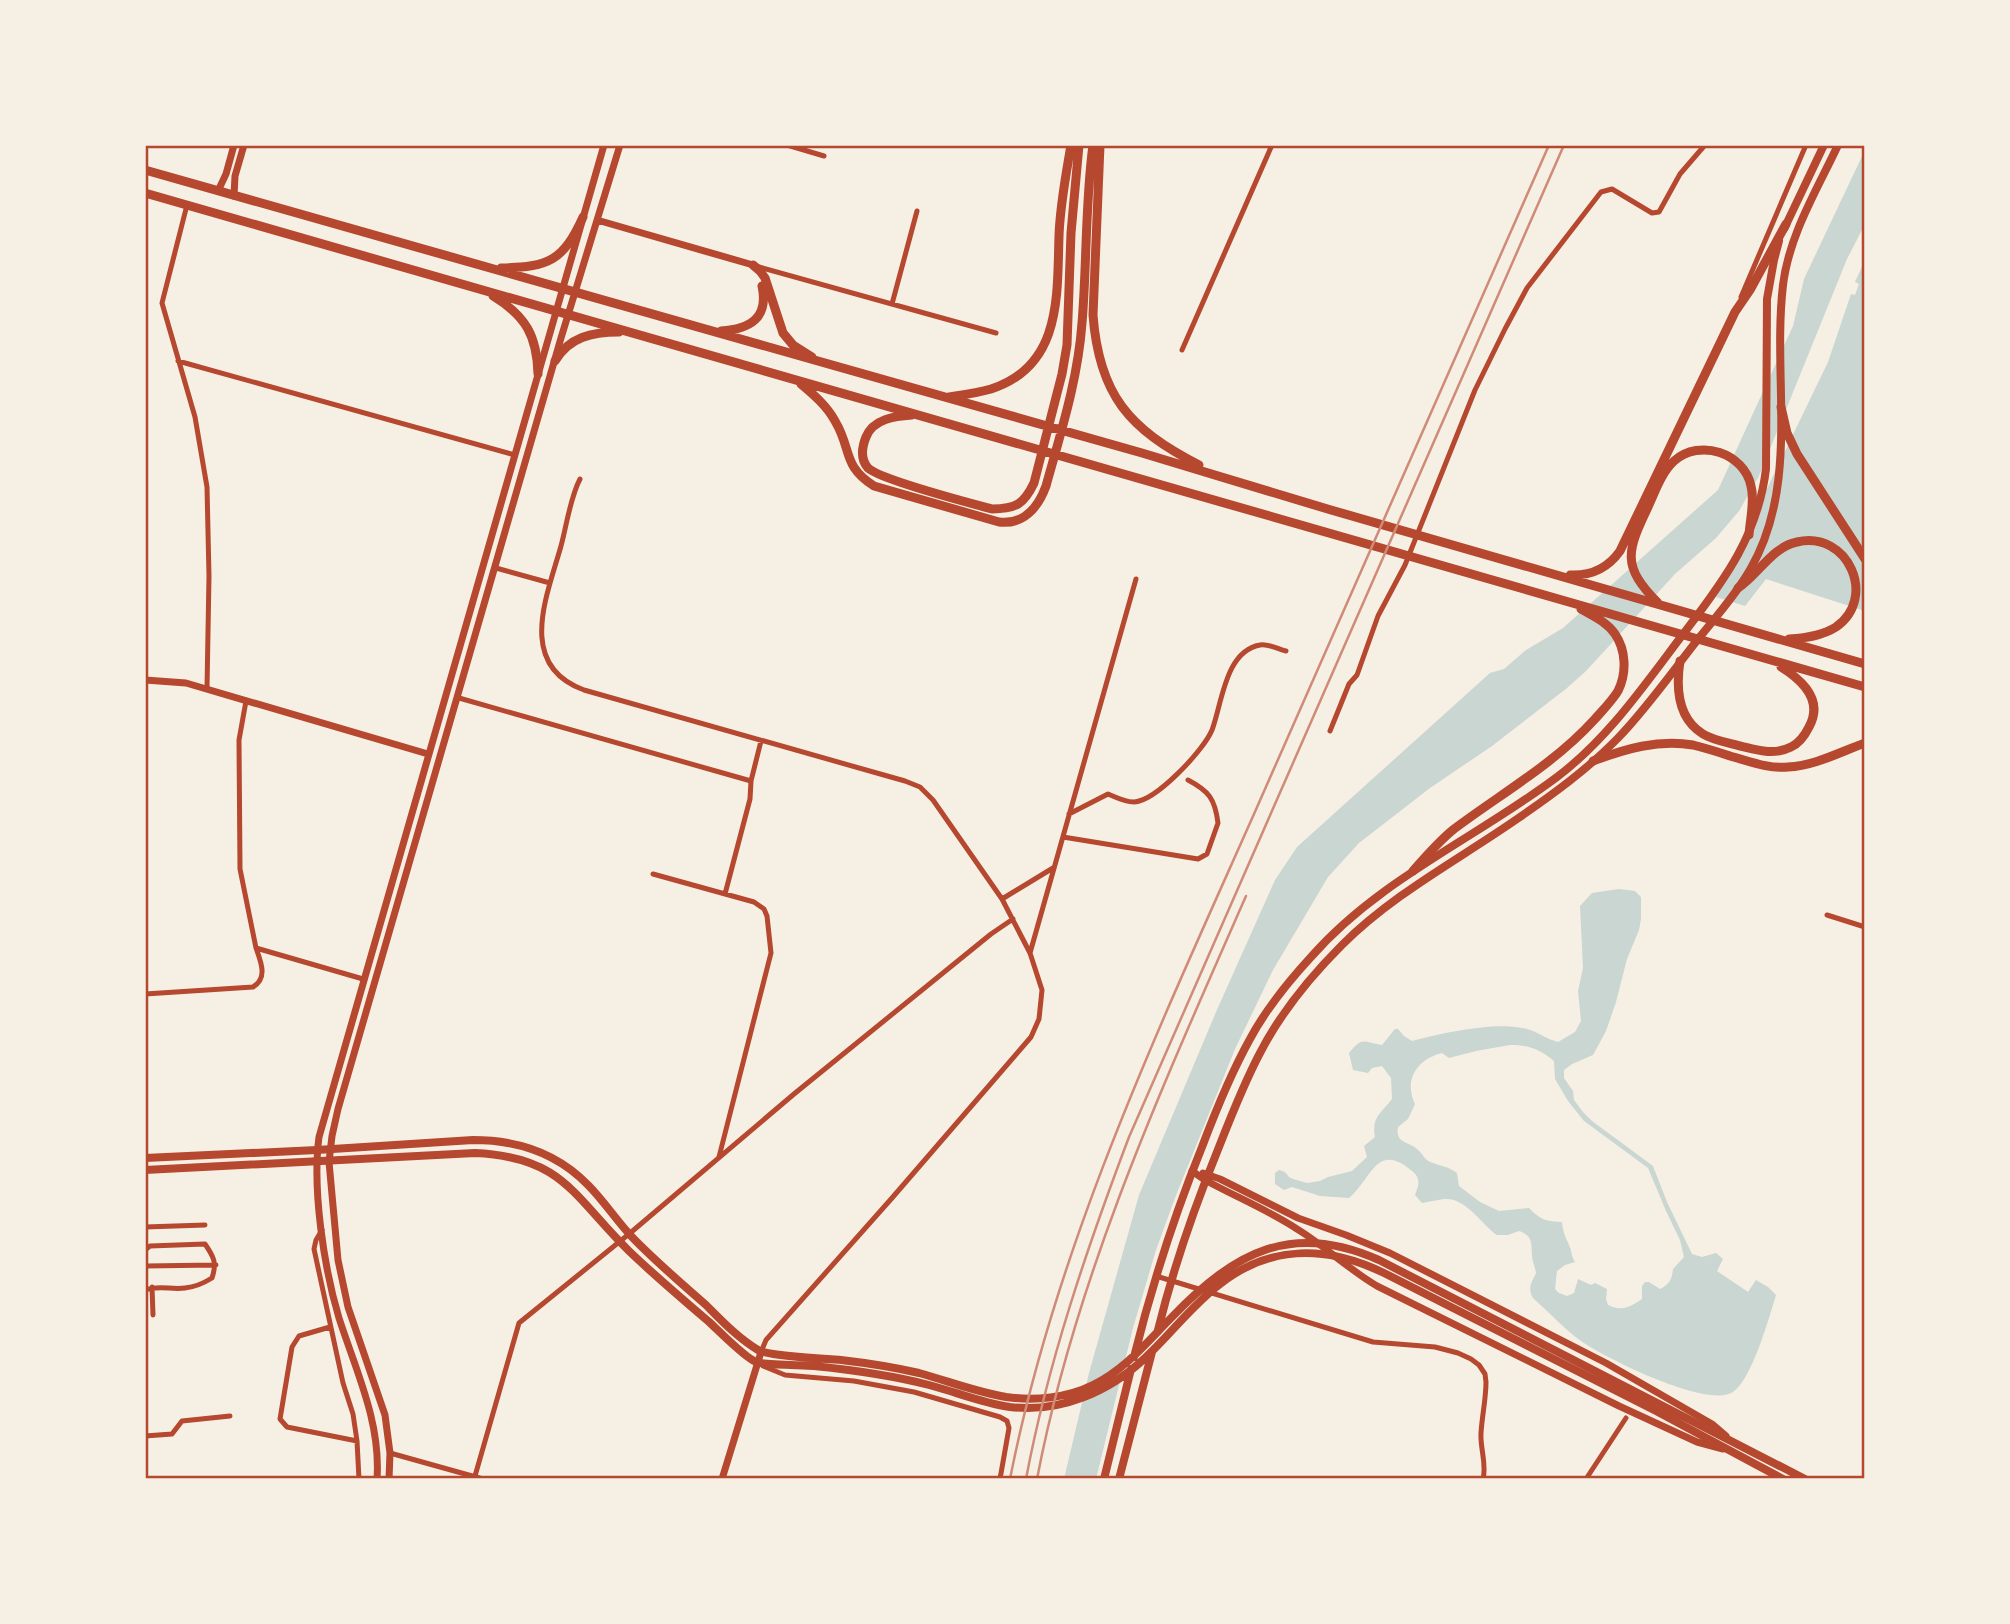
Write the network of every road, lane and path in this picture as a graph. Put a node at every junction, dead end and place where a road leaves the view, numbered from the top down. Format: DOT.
graph roads {
  1 [pos="234,145"];
  2 [pos="244,145"];
  3 [pos="604,145"];
  4 [pos="620,145"];
  5 [pos="787,145"];
  6 [pos="1071,145"];
  7 [pos="1079,145"];
  8 [pos="1093,145"];
  9 [pos="1100,145"];
  10 [pos="1272,145"];
  11 [pos="1705,145"];
  12 [pos="1806,145"];
  13 [pos="1824,145"];
  14 [pos="1838,145"];
  15 [pos="824,156"];
  16 [pos="145,170"];
  17 [pos="218,191"];
  18 [pos="145,193"];
  19 [pos="234,196"];
  20 [pos="187,205"];
  21 [pos="918,211"];
  22 [pos="583,216"];
  23 [pos="597,220"];
  24 [pos="1786,224"];
  25 [pos="752,265"];
  26 [pos="490,269"];
  27 [pos="562,289"];
  28 [pos="483,290"];
  29 [pos="575,293"];
  30 [pos="892,304"];
  31 [pos="556,311"];
  32 [pos="1735,312"];
  33 [pos="569,315"];
  34 [pos="712,331"];
  35 [pos="626,332"];
  36 [pos="996,333"];
  37 [pos="1182,350"];
  38 [pos="178,361"];
  39 [pos="555,362"];
  40 [pos="820,362"];
  41 [pos="538,374"];
  42 [pos="797,380"];
  43 [pos="946,397"];
  44 [pos="1781,407"];
  45 [pos="922,416"];
  46 [pos="515,455"];
  47 [pos="1219,476"];
  48 [pos="580,478"];
  49 [pos="1648,500"];
  50 [pos="1748,534"];
  51 [pos="1865,559"];
  52 [pos="496,568"];
  53 [pos="1558,575"];
  54 [pos="1136,579"];
  55 [pos="550,583"];
  56 [pos="1738,588"];
  57 [pos="1570,603"];
  58 [pos="1660,604"];
  59 [pos="1781,639"];
  60 [pos="1286,651"];
  61 [pos="1770,660"];
  62 [pos="1680,661"];
  63 [pos="1865,664"];
  64 [pos="145,680"];
  65 [pos="1865,687"];
  66 [pos="206,688"];
  67 [pos="459,698"];
  68 [pos="246,701"];
  69 [pos="1330,731"];
  70 [pos="761,741"];
  71 [pos="1865,743"];
  72 [pos="428,754"];
  73 [pos="1593,761"];
  74 [pos="1188,780"];
  75 [pos="751,781"];
  76 [pos="1069,814"];
  77 [pos="1063,837"];
  78 [pos="1053,868"];
  79 [pos="1413,871"];
  80 [pos="653,874"];
  81 [pos="725,894"];
  82 [pos="1002,899"];
  83 [pos="1827,915"];
  84 [pos="1013,919"];
  85 [pos="1865,927"];
  86 [pos="257,948"];
  87 [pos="1030,953"];
  88 [pos="363,979"];
  89 [pos="145,994"];
  90 [pos="317,1150"];
  91 [pos="330,1150"];
  92 [pos="719,1157"];
  93 [pos="145,1158"];
  94 [pos="329,1162"];
  95 [pos="317,1163"];
  96 [pos="145,1170"];
  97 [pos="1192,1171"];
  98 [pos="1207,1177"];
  99 [pos="205,1225"];
  100 [pos="145,1227"];
  101 [pos="322,1230"];
  102 [pos="629,1234"];
  103 [pos="620,1241"];
  104 [pos="145,1250"];
  105 [pos="216,1265"];
  106 [pos="145,1266"];
  107 [pos="1156,1276"];
  108 [pos="1170,1280"];
  109 [pos="149,1288"];
  110 [pos="153,1315"];
  111 [pos="330,1327"];
  112 [pos="761,1352"];
  113 [pos="792,1359"];
  114 [pos="757,1363"];
  115 [pos="1659,1404"];
  116 [pos="230,1416"];
  117 [pos="1626,1418"];
  118 [pos="145,1436"];
  119 [pos="357,1441"];
  120 [pos="1734,1447"];
  121 [pos="390,1452"];
  122 [pos="475,1476"];
  123 [pos="359,1479"];
  124 [pos="377,1479"];
  125 [pos="390,1479"];
  126 [pos="483,1479"];
  127 [pos="722,1479"];
  128 [pos="1000,1479"];
  129 [pos="1104,1479"];
  130 [pos="1119,1479"];
  131 [pos="1483,1479"];
  132 [pos="1586,1479"];
  133 [pos="1783,1479"];
  134 [pos="1805,1479"];
  1 -- 17 [label="street"];
  2 -- 19 [label="street"];
  3 -- 22 [label="street"];
  4 -- 23 [label="street"];
  5 -- 15 [label="street"];
  6 -- 43 [label="main road"];
  7 -- 45 [label="main road"];
  8 -- 42 [label="main road"];
  9 -- 47 [label="main road"];
  10 -- 37 [label="street"];
  11 -- 69 [label="street"];
  12 -- 32 [label="street"];
  13 -- 24 [label="main road"];
  14 -- 44 [label="main road"];
  16 -- 17 [label="main road"];
  17 -- 19 [label="main road"];
  18 -- 20 [label="main road"];
  19 -- 26 [label="main road"];
  20 -- 28 [label="main road"];
  20 -- 38 [label="street"];
  21 -- 30 [label="street"];
  22 -- 26 [label="main road"];
  22 -- 27 [label="street"];
  23 -- 25 [label="street"];
  23 -- 29 [label="street"];
  24 -- 32 [label="main road"];
  24 -- 50 [label="main road"];
  25 -- 30 [label="street"];
  25 -- 34 [label="main road"];
  25 -- 40 [label="main road"];
  26 -- 27 [label="main road"];
  27 -- 29 [label="main road"];
  27 -- 31 [label="street"];
  28 -- 31 [label="main road"];
  28 -- 41 [label="main road"];
  29 -- 33 [label="street"];
  29 -- 34 [label="main road"];
  30 -- 36 [label="street"];
  31 -- 33 [label="main road"];
  31 -- 41 [label="street"];
  32 -- 49 [label="main road"];
  33 -- 35 [label="main road"];
  33 -- 39 [label="street"];
  34 -- 40 [label="main road"];
  35 -- 39 [label="main road"];
  35 -- 42 [label="main road"];
  38 -- 46 [label="street"];
  38 -- 66 [label="street"];
  39 -- 52 [label="street"];
  40 -- 43 [label="main road"];
  41 -- 46 [label="street"];
  42 -- 45 [label="main road"];
  43 -- 47 [label="main road"];
  44 -- 51 [label="main road"];
  44 -- 56 [label="main road"];
  45 -- 57 [label="main road"];
  46 -- 72 [label="street"];
  47 -- 53 [label="main road"];
  48 -- 55 [label="street"];
  49 -- 50 [label="main road"];
  49 -- 53 [label="main road"];
  49 -- 58 [label="main road"];
  50 -- 79 [label="main road"];
  52 -- 55 [label="street"];
  52 -- 67 [label="street"];
  53 -- 58 [label="main road"];
  54 -- 76 [label="street"];
  55 -- 70 [label="street"];
  56 -- 59 [label="main road"];
  56 -- 62 [label="main road"];
  57 -- 61 [label="main road"];
  57 -- 79 [label="main road"];
  58 -- 59 [label="main road"];
  59 -- 63 [label="main road"];
  60 -- 76 [label="street"];
  61 -- 62 [label="main road"];
  61 -- 65 [label="main road"];
  62 -- 73 [label="main road"];
  64 -- 66 [label="street"];
  66 -- 68 [label="street"];
  67 -- 75 [label="street"];
  67 -- 91 [label="street"];
  68 -- 72 [label="street"];
  68 -- 86 [label="street"];
  70 -- 75 [label="street"];
  70 -- 82 [label="street"];
  71 -- 73 [label="main road"];
  72 -- 88 [label="street"];
  73 -- 98 [label="main road"];
  74 -- 77 [label="street"];
  75 -- 81 [label="street"];
  76 -- 77 [label="street"];
  77 -- 78 [label="street"];
  78 -- 82 [label="street"];
  78 -- 87 [label="street"];
  79 -- 97 [label="main road"];
  80 -- 81 [label="street"];
  81 -- 92 [label="street"];
  82 -- 84 [label="street"];
  83 -- 85 [label="street"];
  84 -- 87 [label="street"];
  84 -- 92 [label="street"];
  86 -- 88 [label="street"];
  86 -- 89 [label="street"];
  87 -- 112 [label="street"];
  88 -- 90 [label="street"];
  90 -- 91 [label="main road"];
  90 -- 93 [label="main road"];
  90 -- 95 [label="street"];
  91 -- 94 [label="street"];
  91 -- 102 [label="main road"];
  92 -- 102 [label="street"];
  94 -- 95 [label="main road"];
  94 -- 103 [label="main road"];
  94 -- 121 [label="street"];
  95 -- 96 [label="main road"];
  95 -- 101 [label="street"];
  97 -- 98 [label="street"];
  97 -- 107 [label="main road"];
  98 -- 108 [label="main road"];
  98 -- 115 [label="street"];
  98 -- 120 [label="street"];
  99 -- 100 [label="street"];
  101 -- 111 [label="street"];
  101 -- 124 [label="street"];
  102 -- 103 [label="street"];
  102 -- 112 [label="main road"];
  103 -- 114 [label="main road"];
  103 -- 122 [label="street"];
  104 -- 105 [label="street"];
  105 -- 106 [label="street"];
  105 -- 109 [label="street"];
  107 -- 108 [label="street"];
  107 -- 129 [label="main road"];
  108 -- 130 [label="main road"];
  108 -- 131 [label="street"];
  109 -- 110 [label="street"];
  111 -- 119 [label="street"];
  111 -- 119 [label="street"];
  112 -- 113 [label="main road"];
  112 -- 114 [label="street"];
  113 -- 114 [label="main road"];
  113 -- 115 [label="main road"];
  114 -- 127 [label="street"];
  114 -- 128 [label="street"];
  115 -- 120 [label="main road"];
  116 -- 118 [label="street"];
  117 -- 132 [label="street"];
  119 -- 123 [label="street"];
  120 -- 133 [label="main road"];
  120 -- 134 [label="main road"];
  121 -- 122 [label="street"];
  121 -- 125 [label="street"];
  122 -- 126 [label="street"];
}
